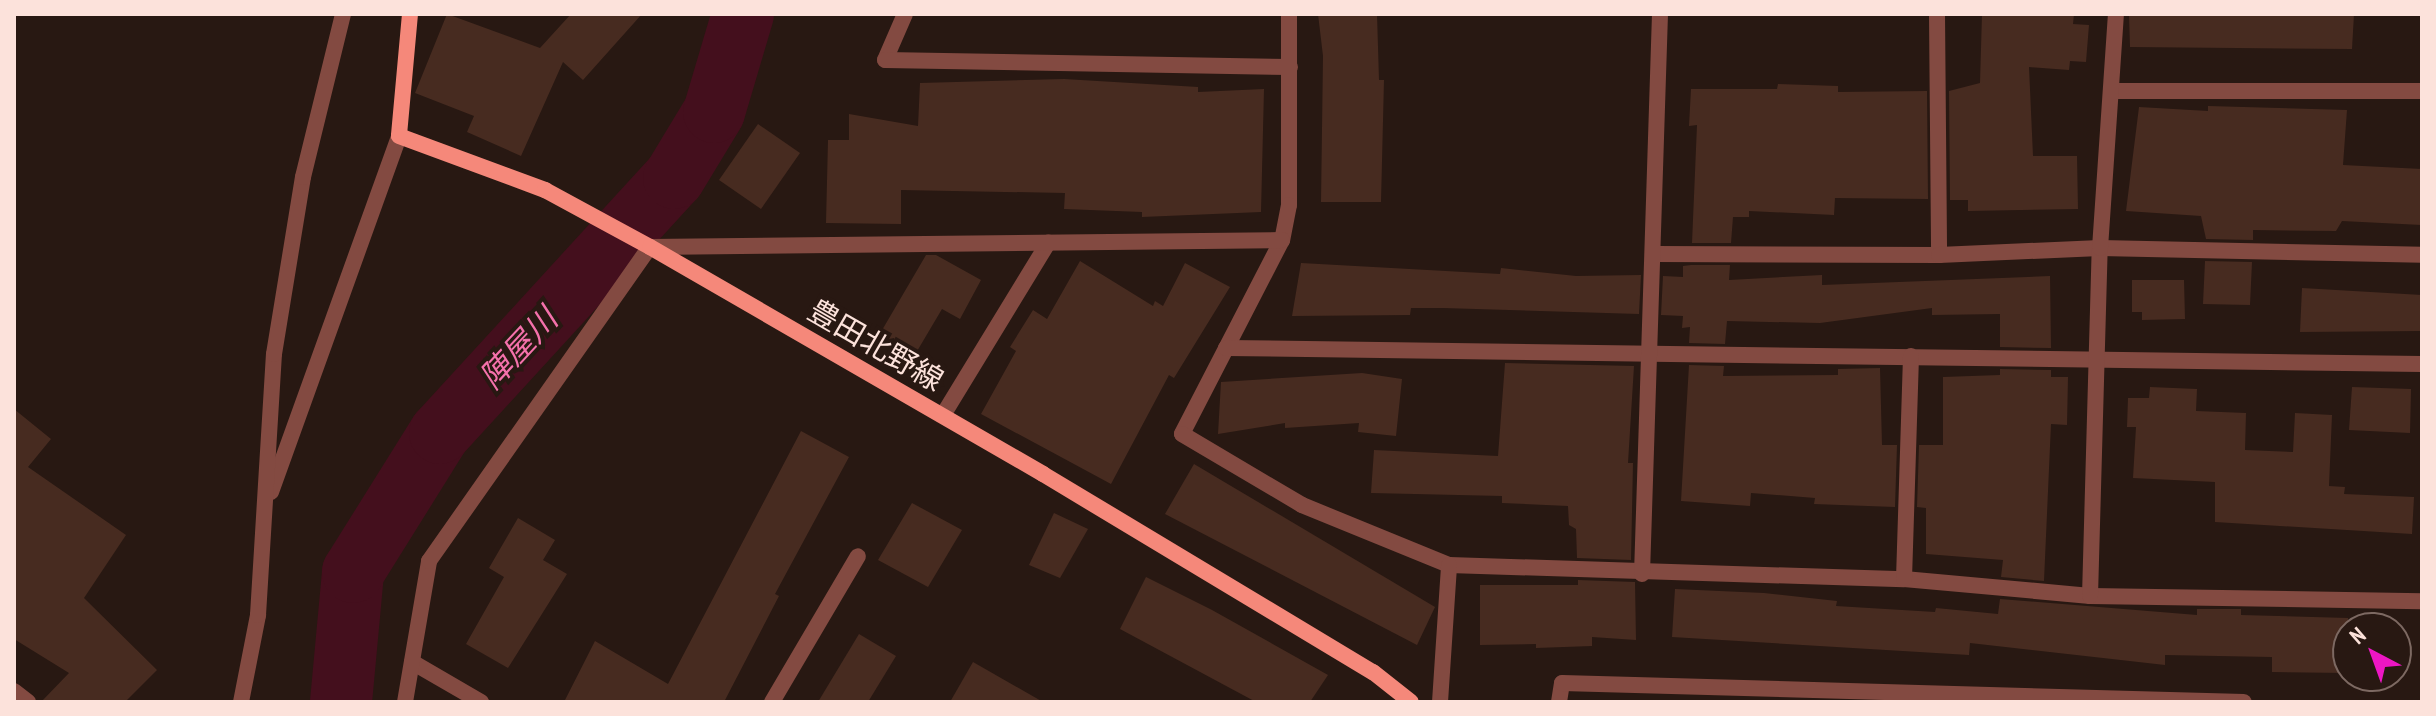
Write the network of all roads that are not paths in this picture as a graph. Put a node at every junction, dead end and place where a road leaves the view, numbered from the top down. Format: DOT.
graph roads {
  1 [pos="343,14"];
  2 [pos="410,14"];
  3 [pos="905,14"];
  4 [pos="1289,14"];
  5 [pos="1660,14"];
  6 [pos="1937,14"];
  7 [pos="2116,14"];
  8 [pos="1290,67"];
  9 [pos="2114,91"];
  10 [pos="2422,91"];
  11 [pos="399,136"];
  12 [pos="1282,240"];
  13 [pos="1048,243"];
  14 [pos="650,247"];
  15 [pos="2100,248"];
  16 [pos="1655,254"];
  17 [pos="1939,255"];
  18 [pos="2422,255"];
  19 [pos="1226,348"];
  20 [pos="1651,353"];
  21 [pos="1911,356"];
  22 [pos="2099,359"];
  23 [pos="2422,364"];
  24 [pos="943,415"];
  25 [pos="264,511"];
  26 [pos="858,556"];
  27 [pos="1449,565"];
  28 [pos="1642,574"];
  29 [pos="1904,579"];
  30 [pos="2090,596"];
  31 [pos="2422,601"];
  32 [pos="412,662"];
  33 [pos="14,691"];
  34 [pos="2121,700"];
  35 [pos="28,702"];
  36 [pos="241,702"];
  37 [pos="405,702"];
  38 [pos="481,702"];
  39 [pos="772,702"];
  40 [pos="1411,702"];
  41 [pos="1440,702"];
  42 [pos="1559,702"];
  43 [pos="2244,702"];
  1 -- 25 [label="street"];
  2 -- 11 [label="main road"];
  3 -- 8 [label="street"];
  4 -- 8 [label="street"];
  5 -- 16 [label="street"];
  6 -- 17 [label="street"];
  7 -- 9 [label="street"];
  8 -- 12 [label="street"];
  9 -- 10 [label="street"];
  9 -- 15 [label="street"];
  11 -- 14 [label="main road, 豊田北野線"];
  11 -- 25 [label="street"];
  12 -- 13 [label="street"];
  12 -- 19 [label="street"];
  13 -- 14 [label="street"];
  13 -- 24 [label="street"];
  14 -- 24 [label="main road, 豊田北野線"];
  14 -- 32 [label="street"];
  15 -- 17 [label="street"];
  15 -- 18 [label="street"];
  15 -- 22 [label="street"];
  16 -- 17 [label="street"];
  16 -- 20 [label="street"];
  19 -- 20 [label="street"];
  19 -- 27 [label="street"];
  20 -- 21 [label="street"];
  20 -- 28 [label="street"];
  21 -- 22 [label="street"];
  21 -- 29 [label="street"];
  22 -- 23 [label="street"];
  22 -- 30 [label="street"];
  24 -- 40 [label="main road, 豊田北野線"];
  25 -- 36 [label="street"];
  26 -- 39 [label="street"];
  27 -- 28 [label="street"];
  27 -- 41 [label="street"];
  28 -- 29 [label="street"];
  29 -- 30 [label="street"];
  30 -- 31 [label="street"];
  32 -- 37 [label="street"];
  32 -- 38 [label="street"];
  33 -- 35 [label="street"];
  34 -- 42 [label="street"];
  34 -- 43 [label="street"];
}
